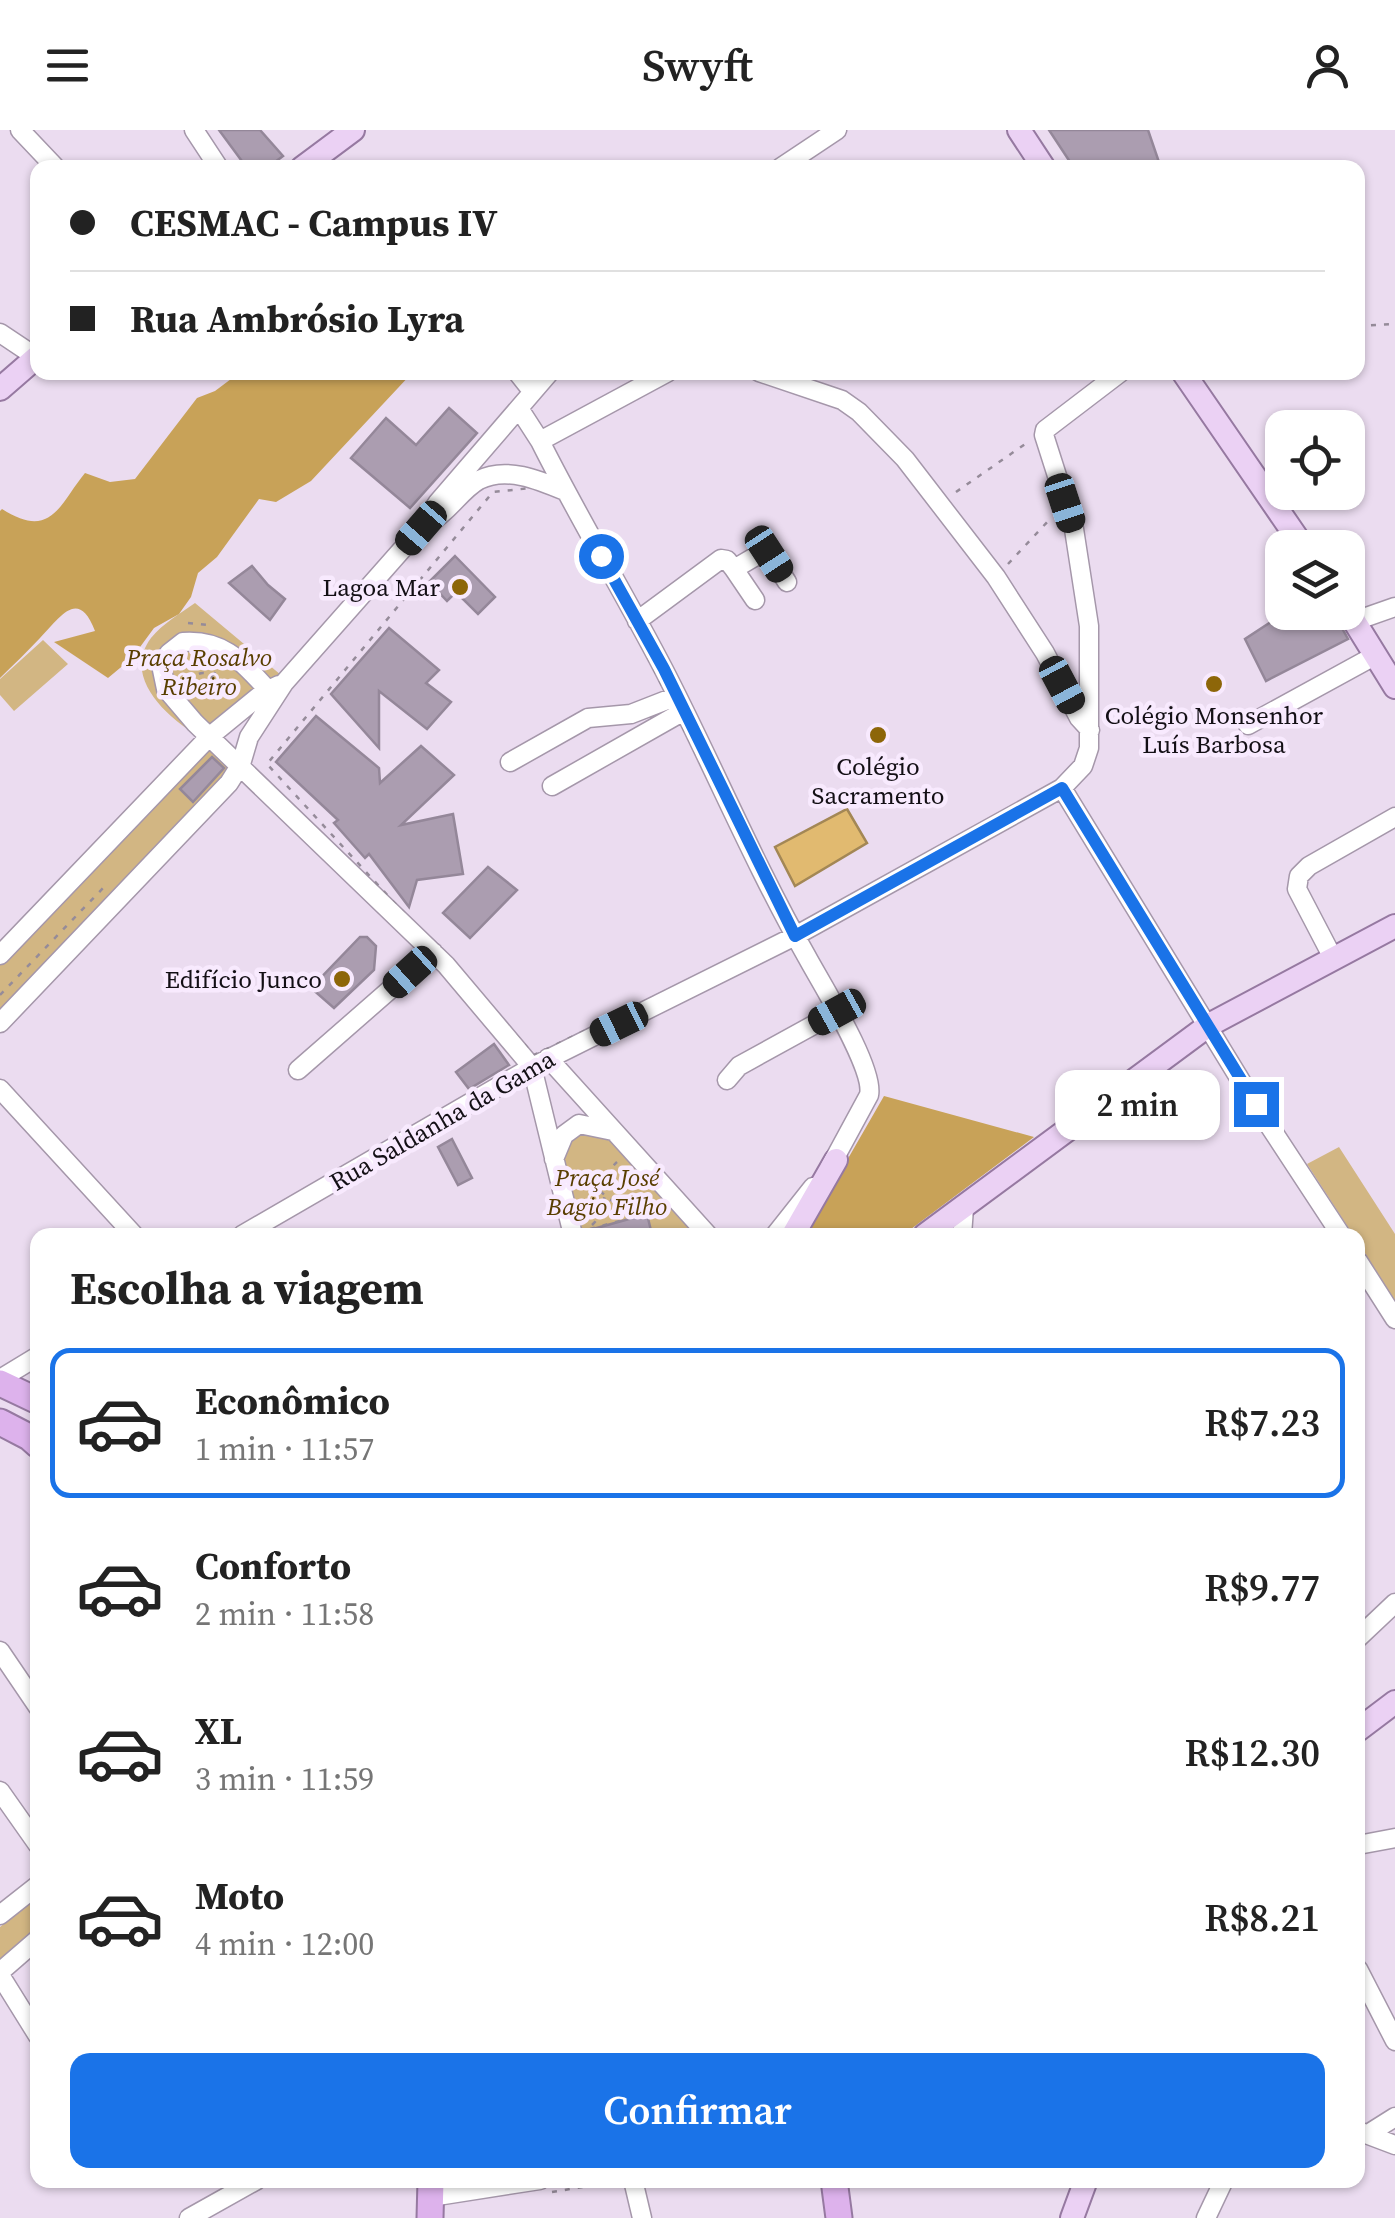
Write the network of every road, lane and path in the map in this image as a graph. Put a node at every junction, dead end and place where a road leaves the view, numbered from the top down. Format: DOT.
graph roads {
  1 [pos="20,130"];
  2 [pos="194,130"];
  3 [pos="353,130"];
  4 [pos="838,130"];
  5 [pos="1018,130"];
  6 [pos="48,160"];
  7 [pos="213,160"];
  8 [pos="313,160"];
  9 [pos="792,160"];
  10 [pos="1039,160"];
  11 [pos="1395,324"];
  12 [pos="1365,326"];
  13 [pos="0,333"];
  14 [pos="30,352"];
  15 [pos="30,363"];
  16 [pos="523,380"];
  17 [pos="542,380"];
  18 [pos="653,380"];
  19 [pos="783,380"];
  20 [pos="1111,380"];
  21 [pos="1188,380"];
  22 [pos="0,389"];
  23 [pos="532,391"];
  24 [pos="520,410"];
  25 [pos="1045,430"];
  26 [pos="540,442"];
  27 [pos="482,452"];
  28 [pos="498,474"];
  29 [pos="565,491"];
  30 [pos="955,493"];
  31 [pos="1065,503"];
  32 [pos="421,528"];
  33 [pos="1292,530"];
  34 [pos="734,570"];
  35 [pos="996,577"];
  36 [pos="787,582"];
  37 [pos="754,600"];
  38 [pos="1395,608"];
  39 [pos="1365,613"];
  40 [pos="637,620"];
  41 [pos="1360,630"];
  42 [pos="1376,655"];
  43 [pos="276,686"];
  44 [pos="1395,687"];
  45 [pos="200,694"];
  46 [pos="676,705"];
  47 [pos="616,716"];
  48 [pos="1248,725"];
  49 [pos="1090,730"];
  50 [pos="209,737"];
  51 [pos="624,745"];
  52 [pos="510,762"];
  53 [pos="240,764"];
  54 [pos="552,786"];
  55 [pos="1062,788"];
  56 [pos="1395,817"];
  57 [pos="103,887"];
  58 [pos="1395,926"];
  59 [pos="795,936"];
  60 [pos="1329,950"];
  61 [pos="434,952"];
  62 [pos="0,955"];
  63 [pos="0,995"];
  64 [pos="837,1012"];
  65 [pos="0,1023"];
  66 [pos="1212,1030"];
  67 [pos="540,1063"];
  68 [pos="298,1070"];
  69 [pos="727,1080"];
  70 [pos="0,1089"];
  71 [pos="612,1131"];
  72 [pos="638,1159"];
  73 [pos="836,1160"];
  74 [pos="556,1168"];
  75 [pos="606,1199"];
  76 [pos="667,1204"];
  77 [pos="951,1227"];
  78 [pos="128,1228"];
  79 [pos="254,1228"];
  80 [pos="573,1228"];
  81 [pos="582,1228"];
  82 [pos="590,1228"];
  83 [pos="699,1228"];
  84 [pos="781,1228"];
  85 [pos="796,1228"];
  86 [pos="1336,1228"];
  87 [pos="1365,1285"];
  88 [pos="1395,1319"];
  89 [pos="30,1361"];
  90 [pos="0,1381"];
  91 [pos="30,1397"];
  92 [pos="0,1409"];
  93 [pos="0,1422"];
  94 [pos="30,1424"];
  95 [pos="30,1438"];
  96 [pos="1395,1603"];
  97 [pos="1365,1631"];
  98 [pos="0,1652"];
  99 [pos="30,1695"];
  100 [pos="1395,1702"];
  101 [pos="1365,1725"];
  102 [pos="0,1791"];
  103 [pos="30,1834"];
  104 [pos="1395,1838"];
  105 [pos="1365,1843"];
  106 [pos="30,1891"];
  107 [pos="0,1915"];
  108 [pos="30,1946"];
  109 [pos="0,1973"];
  110 [pos="1365,1983"];
  111 [pos="30,2023"];
  112 [pos="1395,2041"];
  113 [pos="1395,2116"];
  114 [pos="1365,2131"];
  115 [pos="1365,2133"];
  116 [pos="1395,2145"];
  117 [pos="243,2188"];
  118 [pos="492,2188"];
  119 [pos="635,2188"];
  120 [pos="835,2188"];
  121 [pos="1083,2188"];
  122 [pos="1220,2188"];
  123 [pos="431,2198"];
  124 [pos="189,2218"];
  125 [pos="642,2218"];
  126 [pos="839,2218"];
  127 [pos="1072,2218"];
  128 [pos="1206,2218"];
  1 -- 6 [label="street"];
  2 -- 7 [label="street"];
  3 -- 8 [label="main road"];
  4 -- 9 [label="street"];
  5 -- 10 [label="main road"];
  11 -- 12 [label="path"];
  13 -- 14 [label="street"];
  15 -- 22 [label="main road"];
  16 -- 23 [label="street"];
  17 -- 23 [label="street"];
  18 -- 26 [label="street"];
  19 -- 35 [label="street"];
  20 -- 25 [label="street"];
  21 -- 33 [label="main road"];
  23 -- 24 [label="street"];
  24 -- 26 [label="street"];
  24 -- 27 [label="street"];
  25 -- 30 [label="path"];
  25 -- 31 [label="street, Rua Saldanha da Gama"];
  26 -- 29 [label="street"];
  27 -- 28 [label="street"];
  27 -- 32 [label="street"];
  28 -- 29 [label="street"];
  28 -- 32 [label="street"];
  29 -- 40 [label="street"];
  31 -- 35 [label="path"];
  31 -- 49 [label="street, Rua Saldanha da Gama"];
  32 -- 43 [label="street"];
  34 -- 36 [label="street"];
  34 -- 37 [label="street"];
  34 -- 40 [label="street"];
  35 -- 49 [label="street"];
  38 -- 39 [label="street"];
  40 -- 46 [label="street"];
  41 -- 42 [label="main road"];
  42 -- 44 [label="main road"];
  42 -- 48 [label="street"];
  43 -- 50 [label="street"];
  43 -- 50 [label="street"];
  43 -- 53 [label="street"];
  45 -- 45 [label="path"];
  46 -- 46 [label="path"];
  46 -- 47 [label="street"];
  46 -- 51 [label="street"];
  46 -- 59 [label="street"];
  47 -- 51 [label="street"];
  47 -- 52 [label="street"];
  49 -- 55 [label="street, Rua Saldanha da Gama"];
  50 -- 53 [label="street"];
  50 -- 62 [label="street"];
  51 -- 54 [label="street"];
  53 -- 61 [label="street"];
  53 -- 65 [label="street"];
  55 -- 59 [label="street, Rua Saldanha da Gama"];
  55 -- 66 [label="street"];
  56 -- 60 [label="street"];
  57 -- 63 [label="path"];
  58 -- 60 [label="main road"];
  59 -- 64 [label="street"];
  59 -- 67 [label="street, Rua Saldanha da Gama"];
  60 -- 66 [label="main road"];
  61 -- 67 [label="street"];
  61 -- 68 [label="street"];
  64 -- 69 [label="street"];
  64 -- 73 [label="street"];
  66 -- 77 [label="main road"];
  66 -- 86 [label="street"];
  67 -- 71 [label="street"];
  67 -- 74 [label="street"];
  67 -- 79 [label="street, Rua Saldanha da Gama"];
  70 -- 78 [label="street"];
  71 -- 72 [label="street"];
  71 -- 74 [label="street"];
  72 -- 75 [label="path"];
  72 -- 76 [label="street"];
  73 -- 84 [label="street"];
  73 -- 85 [label="main road"];
  74 -- 75 [label="path"];
  74 -- 80 [label="street"];
  75 -- 76 [label="path"];
  75 -- 81 [label="path"];
  76 -- 82 [label="path"];
  76 -- 83 [label="street"];
  87 -- 88 [label="street"];
  89 -- 90 [label="street"];
  90 -- 91 [label="highway"];
  92 -- 94 [label="highway"];
  93 -- 95 [label="highway"];
  96 -- 97 [label="street"];
  98 -- 99 [label="street"];
  100 -- 101 [label="main road"];
  102 -- 103 [label="street"];
  104 -- 105 [label="street"];
  106 -- 107 [label="street"];
  108 -- 109 [label="street"];
  109 -- 111 [label="street"];
  110 -- 112 [label="street"];
  113 -- 114 [label="street"];
  115 -- 116 [label="street"];
  117 -- 124 [label="street"];
  118 -- 123 [label="street"];
  119 -- 125 [label="street"];
  120 -- 126 [label="highway"];
  121 -- 127 [label="main road"];
  122 -- 128 [label="street"];
}
